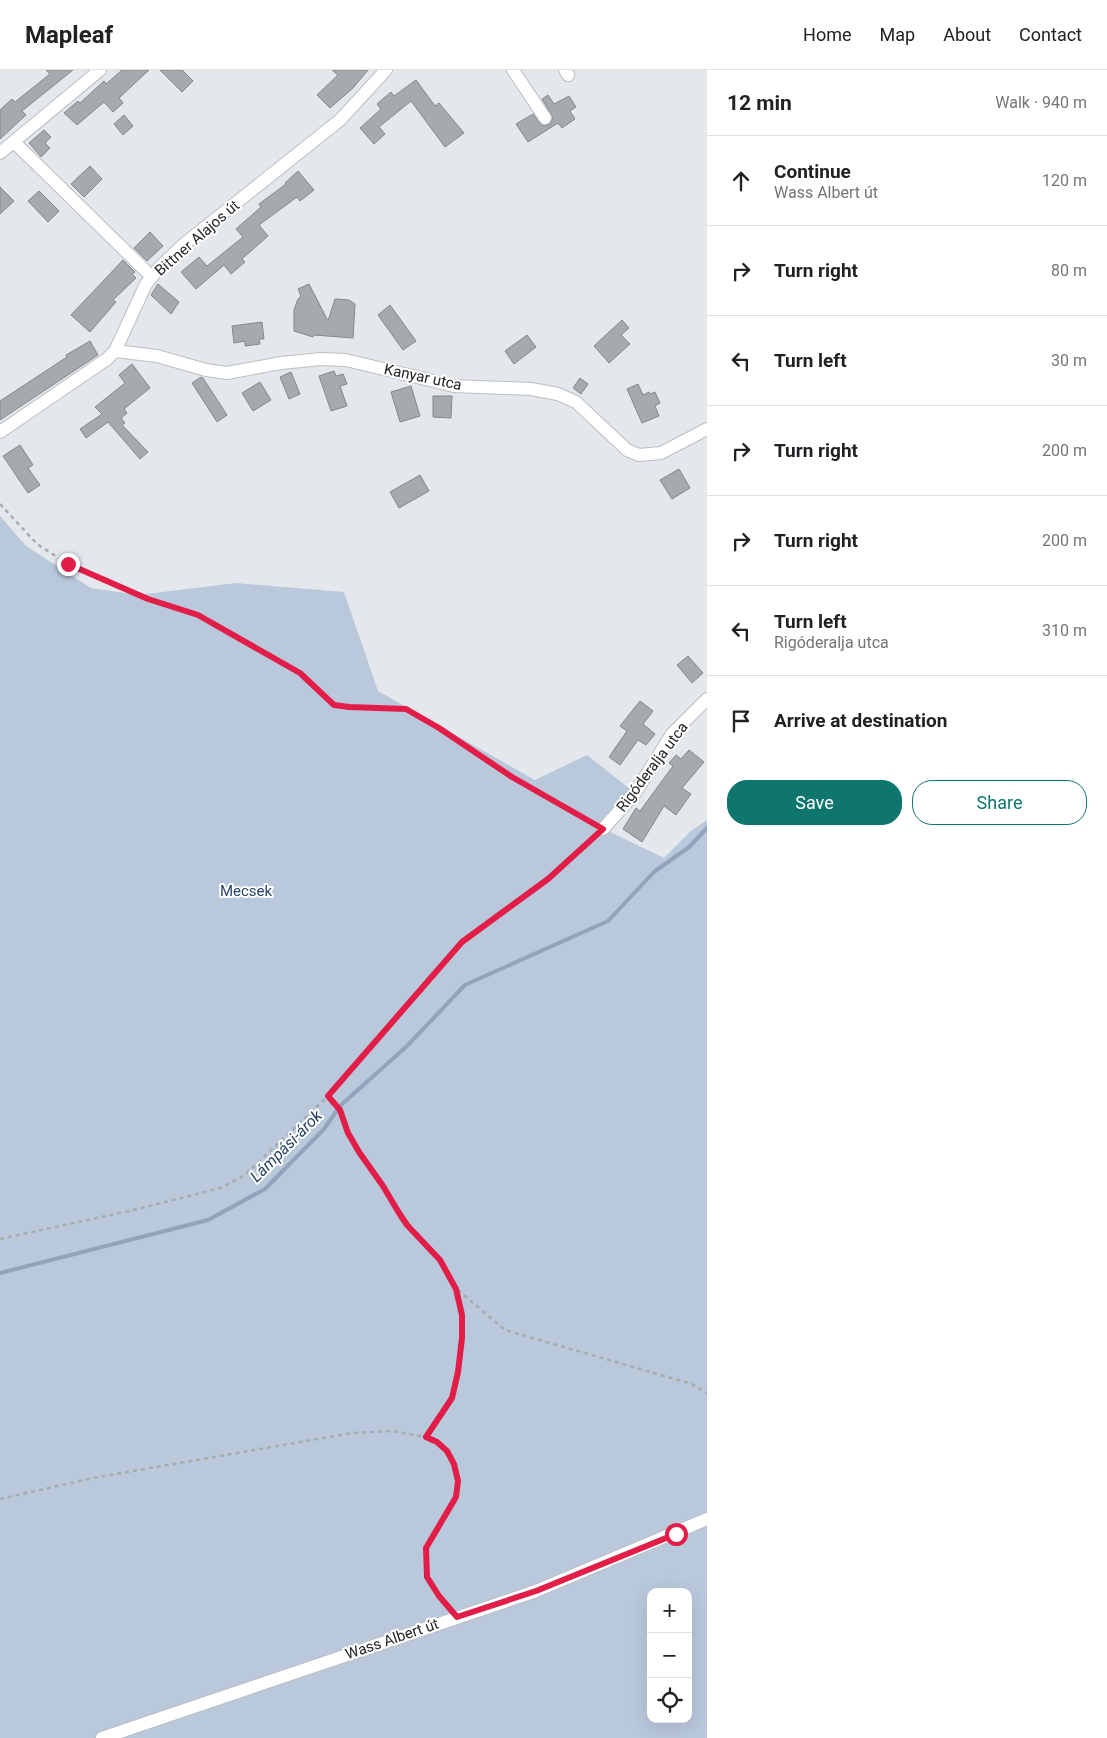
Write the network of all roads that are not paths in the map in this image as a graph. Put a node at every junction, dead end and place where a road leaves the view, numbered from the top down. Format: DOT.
graph roads {
  1 [pos="100,70"];
  2 [pos="386,70"];
  3 [pos="513,70"];
  4 [pos="545,118"];
  5 [pos="14,142"];
  6 [pos="0,153"];
  7 [pos="152,277"];
  8 [pos="115,350"];
  9 [pos="707,429"];
  10 [pos="0,432"];
  11 [pos="707,699"];
  12 [pos="603,829"];
  13 [pos="707,1519"];
  14 [pos="102,1738"];
  1 -- 5 [label="street"];
  2 -- 7 [label="street, Bittner Alajos út"];
  3 -- 4 [label="street"];
  5 -- 6 [label="street"];
  5 -- 7 [label="street"];
  7 -- 8 [label="street, Bittner Alajos út"];
  8 -- 9 [label="street, Kanyar utca"];
  8 -- 10 [label="street, Bittner Alajos út"];
  11 -- 12 [label="street, Rigóderalja utca"];
  13 -- 14 [label="street, Wass Albert út"];
}
